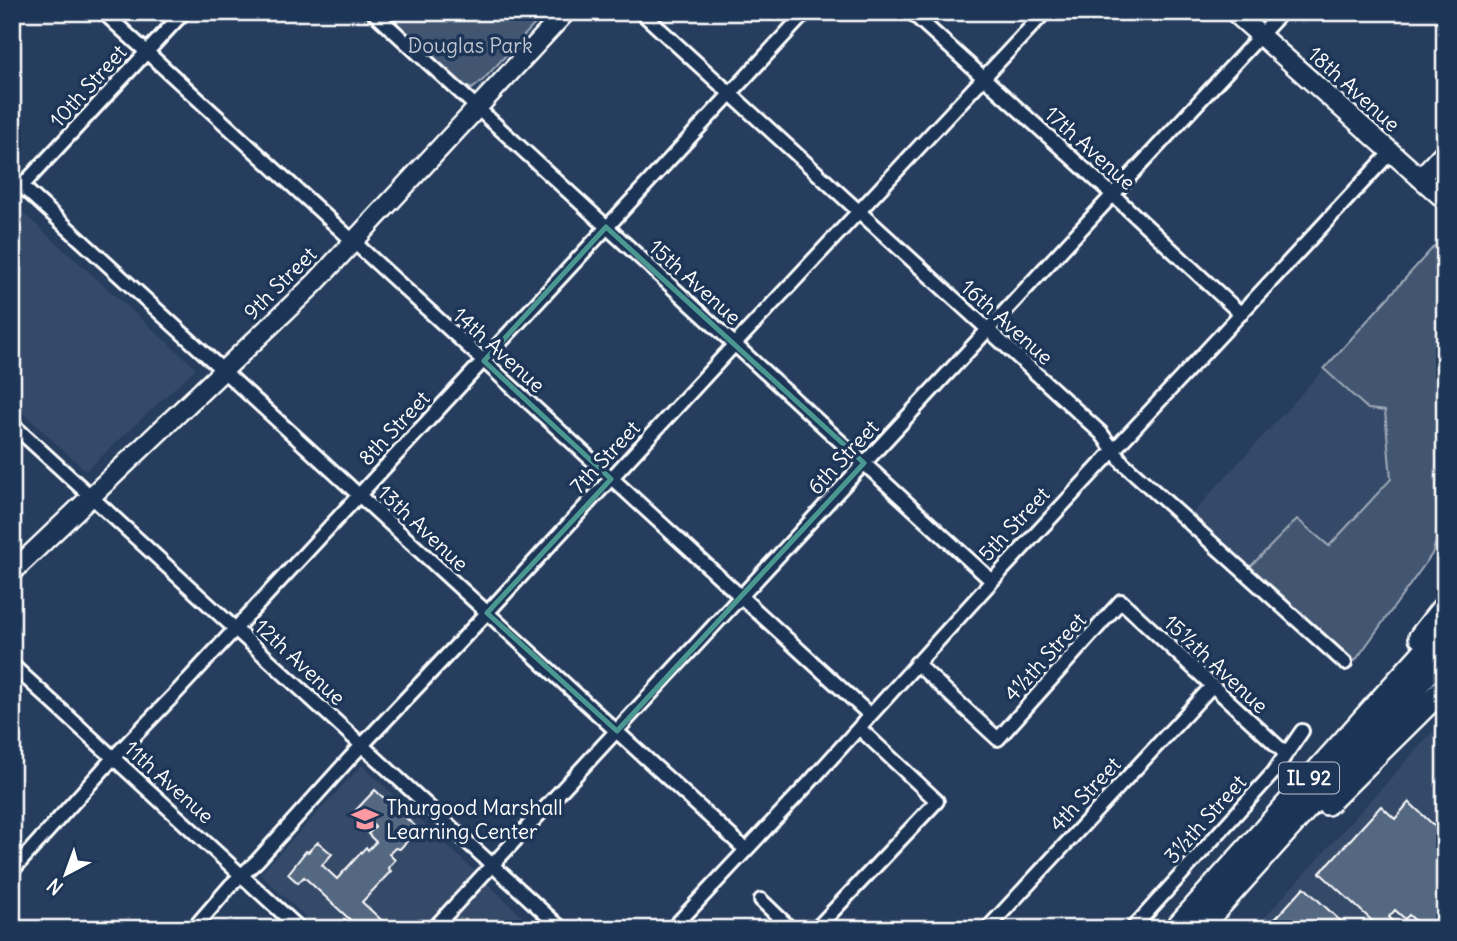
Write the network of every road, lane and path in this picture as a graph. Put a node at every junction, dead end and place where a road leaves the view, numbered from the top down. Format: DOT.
graph roads {
  1 [pos="103,12"];
  2 [pos="184,12"];
  3 [pos="373,12"];
  4 [pos="566,12"];
  5 [pos="640,12"];
  6 [pos="806,12"];
  7 [pos="911,12"];
  8 [pos="1045,12"];
  9 [pos="1234,12"];
  10 [pos="1282,12"];
  11 [pos="1260,36"];
  12 [pos="146,51"];
  13 [pos="984,78"];
  14 [pos="731,94"];
  15 [pos="477,109"];
  16 [pos="1391,152"];
  17 [pos="1445,152"];
  18 [pos="1420,178"];
  19 [pos="17,181"];
  20 [pos="1113,195"];
  21 [pos="1445,200"];
  22 [pos="860,212"];
  23 [pos="606,227"];
  24 [pos="353,242"];
  25 [pos="1241,314"];
  26 [pos="988,331"];
  27 [pos="734,344"];
  28 [pos="484,361"];
  29 [pos="223,370"];
  30 [pos="12,424"];
  31 [pos="1115,451"];
  32 [pos="864,463"];
  33 [pos="611,479"];
  34 [pos="358,494"];
  35 [pos="92,497"];
  36 [pos="12,572"];
  37 [pos="992,581"];
  38 [pos="740,597"];
  39 [pos="1121,601"];
  40 [pos="1445,605"];
  41 [pos="487,613"];
  42 [pos="234,628"];
  43 [pos="1445,628"];
  44 [pos="1445,654"];
  45 [pos="916,663"];
  46 [pos="1345,663"];
  47 [pos="12,665"];
  48 [pos="1212,686"];
  49 [pos="1445,687"];
  50 [pos="870,715"];
  51 [pos="859,728"];
  52 [pos="617,731"];
  53 [pos="1302,731"];
  54 [pos="362,746"];
  55 [pos="1335,749"];
  56 [pos="1286,754"];
  57 [pos="114,757"];
  58 [pos="746,850"];
  59 [pos="493,864"];
  60 [pos="12,871"];
  61 [pos="242,875"];
  62 [pos="1238,885"];
  63 [pos="761,900"];
  64 [pos="193,929"];
  65 [pos="300,929"];
  66 [pos="433,929"];
  67 [pos="562,929"];
  68 [pos="673,929"];
  69 [pos="791,929"];
  70 [pos="816,929"];
  71 [pos="987,929"];
  72 [pos="1132,929"];
  73 [pos="1175,929"];
  74 [pos="1199,929"];
  1 -- 12 [label="street, 14th Avenue"];
  2 -- 12 [label="street, 10th Street"];
  3 -- 15 [label="street, 15th Avenue"];
  4 -- 15 [label="street, 9th Street"];
  5 -- 14 [label="street, 16th Avenue"];
  6 -- 14 [label="street, 8th Street"];
  7 -- 13 [label="street, 17th Avenue"];
  8 -- 13 [label="street, 7th Street"];
  9 -- 11 [label="street, 18th Avenue"];
  10 -- 11 [label="street, 6th Street"];
  11 -- 16 [label="street, 18th Avenue"];
  11 -- 20 [label="street, 6th Street"];
  12 -- 19 [label="street, 10th Street"];
  12 -- 24 [label="street, 14th Avenue"];
  13 -- 20 [label="street, 17th Avenue"];
  13 -- 22 [label="street, 7th Street"];
  14 -- 22 [label="street, 16th Avenue"];
  14 -- 23 [label="street, 8th Street"];
  15 -- 23 [label="street, 15th Avenue"];
  15 -- 24 [label="street, 9th Street"];
  16 -- 18 [label="street, 18th Avenue"];
  16 -- 25 [label="street, 5th Street"];
  17 -- 18 [label="street"];
  18 -- 21 [label="street, 18th Avenue"];
  19 -- 29 [label="street, 13th Avenue"];
  20 -- 25 [label="street, 17th Avenue"];
  20 -- 26 [label="street, 6th Street"];
  22 -- 26 [label="street, 16th Avenue"];
  22 -- 27 [label="street, 7th Street"];
  23 -- 27 [label="street, 15th Avenue"];
  23 -- 28 [label="street, 8th Street"];
  24 -- 28 [label="street, 14th Avenue"];
  24 -- 29 [label="street, 9th Street"];
  25 -- 31 [label="street, 5th Street"];
  26 -- 31 [label="street, 16th Avenue"];
  26 -- 32 [label="street, 6th Street"];
  27 -- 32 [label="street, 15th Avenue"];
  27 -- 33 [label="street, 7th Street"];
  28 -- 33 [label="street, 14th Avenue"];
  28 -- 34 [label="street, 8th Street"];
  29 -- 34 [label="street, 13th Avenue"];
  29 -- 35 [label="street, 9th Street"];
  30 -- 35 [label="street, 12th Avenue"];
  31 -- 37 [label="street, 5th Street"];
  31 -- 46 [label="street, 16th Avenue"];
  32 -- 37 [label="street, 15th Avenue"];
  32 -- 38 [label="street, 6th Street"];
  33 -- 38 [label="street, 14th Avenue"];
  33 -- 41 [label="street, 7th Street"];
  34 -- 41 [label="street, 13th Avenue"];
  34 -- 42 [label="street, 8th Street"];
  35 -- 36 [label="street, 9th Street"];
  35 -- 42 [label="street, 12th Avenue"];
  37 -- 45 [label="street, 5th Street"];
  38 -- 50 [label="street, 14th Avenue"];
  38 -- 52 [label="street, 6th Street"];
  39 -- 45 [label="street, 4½th Street"];
  39 -- 48 [label="street, 15½th Avenue"];
  40 -- 55 [label="highway"];
  41 -- 52 [label="street, 13th Avenue"];
  41 -- 54 [label="street, 7th Street"];
  42 -- 54 [label="street, 12th Avenue"];
  42 -- 57 [label="street, 8th Street"];
  43 -- 55 [label="highway, IL 92"];
  44 -- 62 [label="highway, IL 92"];
  45 -- 50 [label="street, 5th Street"];
  47 -- 57 [label="street, 11th Avenue"];
  48 -- 56 [label="street, 15½th Avenue"];
  48 -- 71 [label="street, 4th Street"];
  49 -- 62 [label="highway"];
  50 -- 51 [label="street, 5th Street"];
  51 -- 58 [label="street, 5th Street"];
  51 -- 70 [label="street"];
  52 -- 58 [label="street, 13th Avenue"];
  52 -- 59 [label="street, 6th Street"];
  53 -- 56 [label="street, 3½th Street"];
  54 -- 59 [label="street, 12th Avenue"];
  54 -- 61 [label="street, 7th Street"];
  55 -- 73 [label="highway, IL 92"];
  56 -- 72 [label="street, 3½th Street"];
  57 -- 60 [label="street, 8th Street"];
  57 -- 61 [label="street, 11th Avenue"];
  58 -- 68 [label="street, 5th Street"];
  59 -- 66 [label="street, 6th Street"];
  59 -- 67 [label="street, 12th Avenue"];
  61 -- 64 [label="street, 7th Street"];
  61 -- 65 [label="street, 11th Avenue"];
  62 -- 74 [label="highway, IL 92"];
  63 -- 69 [label="street"];
}
